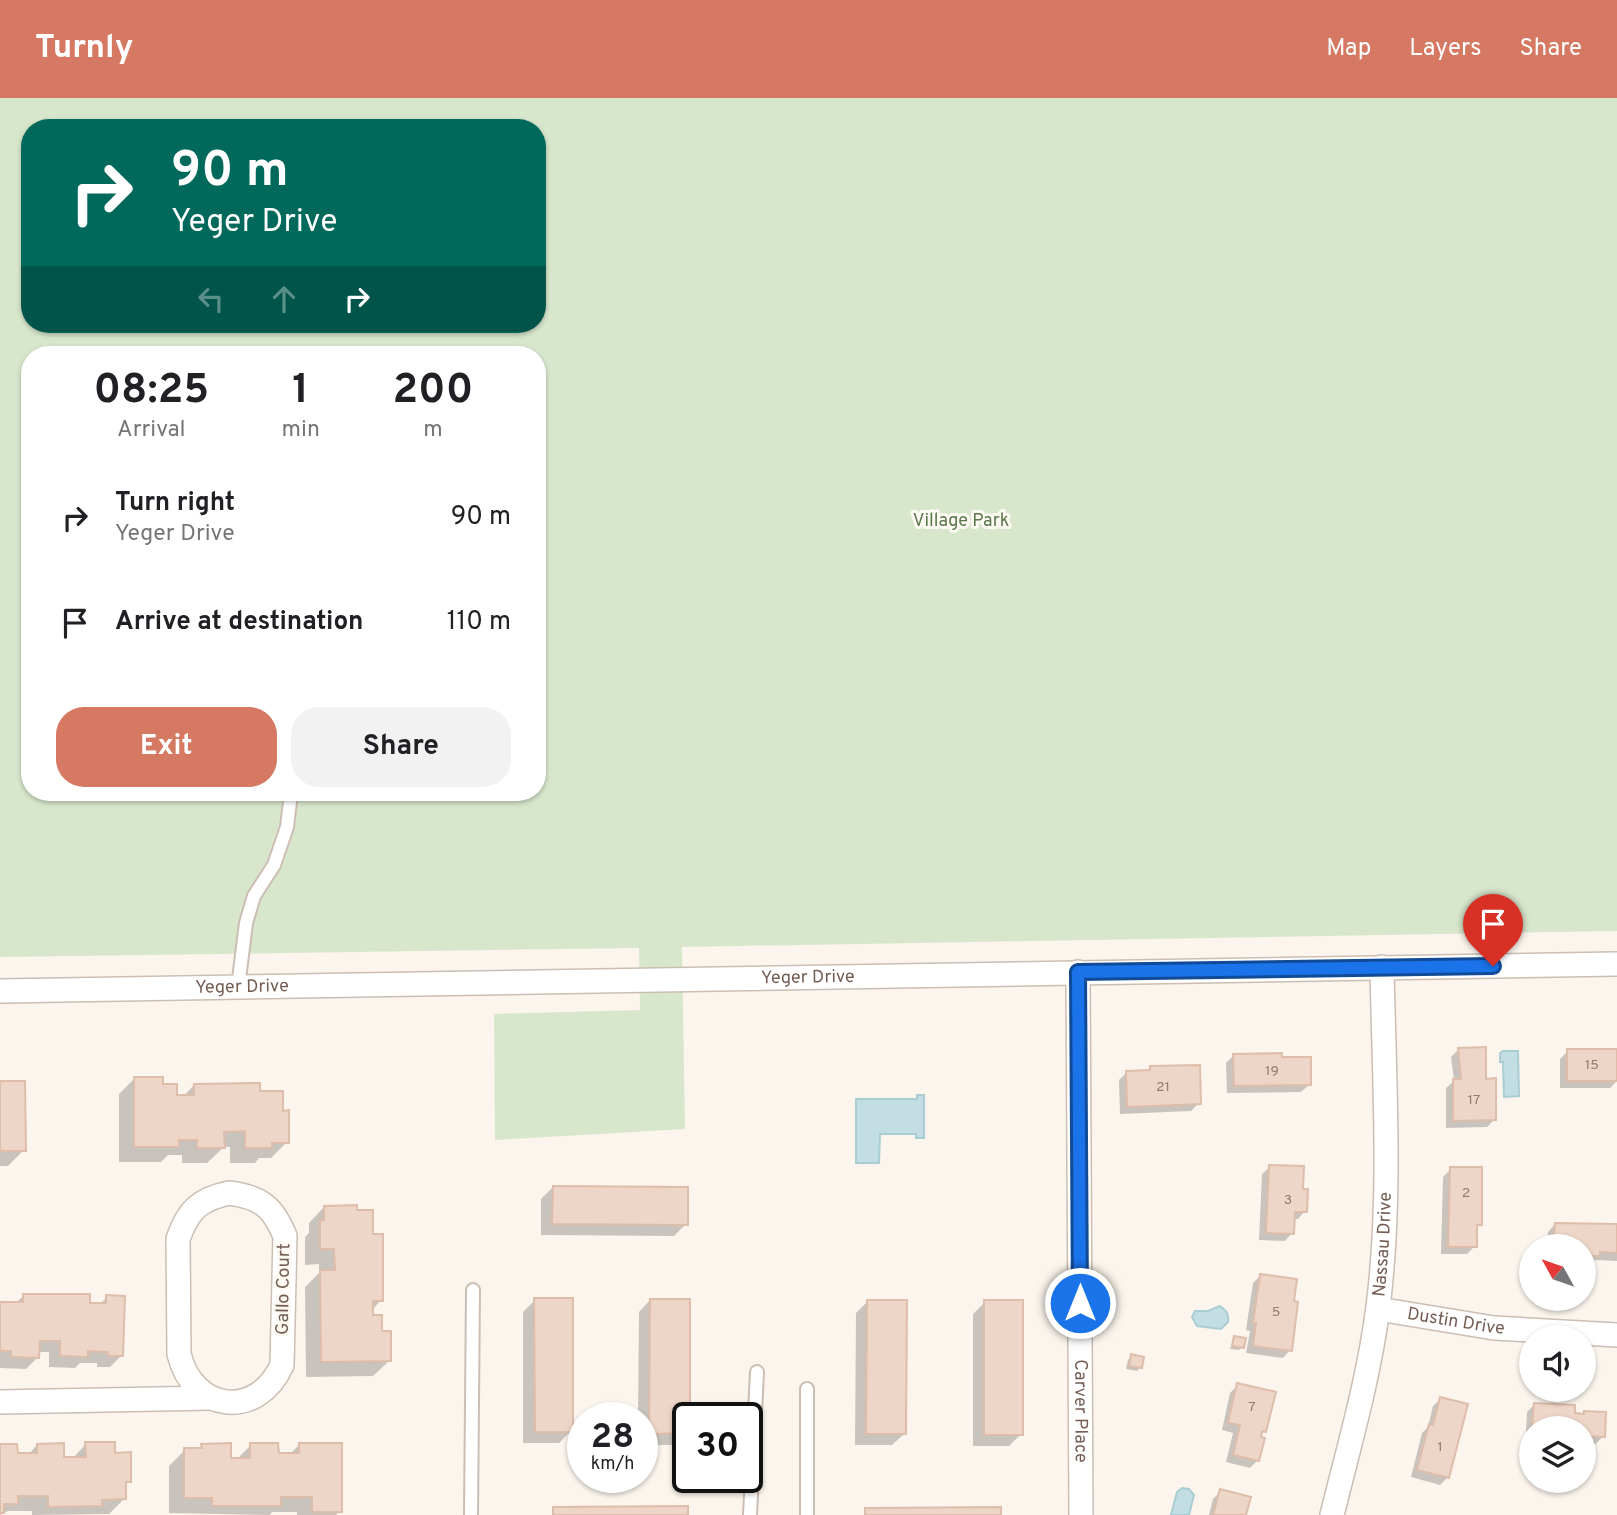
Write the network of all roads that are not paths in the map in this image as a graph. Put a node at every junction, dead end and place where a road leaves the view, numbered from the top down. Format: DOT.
graph roads {
  1 [pos="290,801"];
  2 [pos="1617,964"];
  3 [pos="1382,967"];
  4 [pos="1078,972"];
  5 [pos="238,987"];
  6 [pos="0,990"];
  7 [pos="473,1290"];
  8 [pos="1378,1309"];
  9 [pos="1617,1335"];
  10 [pos="757,1372"];
  11 [pos="807,1389"];
  12 [pos="210,1398"];
  13 [pos="0,1402"];
  14 [pos="471,1515"];
  15 [pos="750,1515"];
  16 [pos="807,1515"];
  17 [pos="1081,1515"];
  18 [pos="1332,1515"];
  1 -- 5 [label="lane"];
  2 -- 3 [label="street, Yeger Drive"];
  3 -- 4 [label="street, Yeger Drive"];
  3 -- 8 [label="street, Nassau Drive"];
  4 -- 5 [label="street, Yeger Drive"];
  4 -- 17 [label="street, Carver Place"];
  5 -- 6 [label="street, Yeger Drive"];
  7 -- 14 [label="lane"];
  8 -- 9 [label="street, Dustin Drive"];
  8 -- 18 [label="street, Nassau Drive"];
  10 -- 15 [label="lane"];
  11 -- 16 [label="lane"];
  12 -- 12 [label="street, Gallo Court"];
  12 -- 13 [label="street, Gallo Court"];
}
